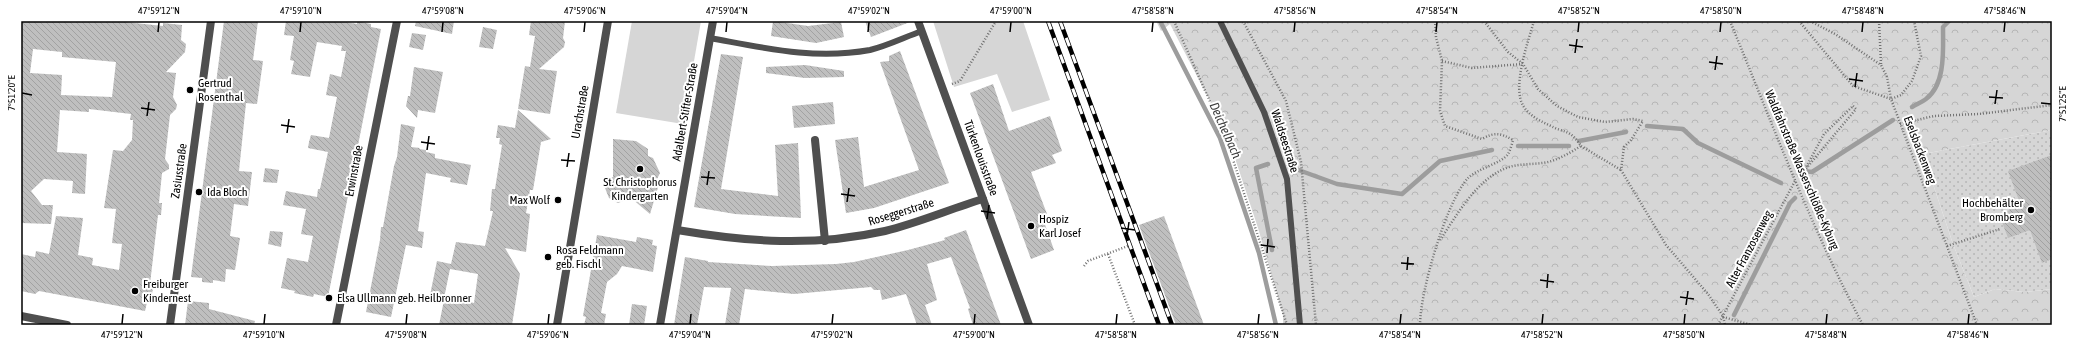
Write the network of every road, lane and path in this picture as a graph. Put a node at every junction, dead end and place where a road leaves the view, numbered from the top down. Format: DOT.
graph roads {
  1 [pos="211,21"];
  2 [pos="397,21"];
  3 [pos="608,21"];
  4 [pos="713,21"];
  5 [pos="918,21"];
  6 [pos="996,21"];
  7 [pos="1174,21"];
  8 [pos="1220,21"];
  9 [pos="1435,21"];
  10 [pos="1484,21"];
  11 [pos="1534,21"];
  12 [pos="1730,21"];
  13 [pos="1799,21"];
  14 [pos="1810,21"];
  15 [pos="1879,21"];
  16 [pos="1914,21"];
  17 [pos="922,31"];
  18 [pos="710,38"];
  19 [pos="1442,61"];
  20 [pos="1523,64"];
  21 [pos="1881,65"];
  22 [pos="942,88"];
  23 [pos="1891,99"];
  24 [pos="2052,105"];
  25 [pos="1900,124"];
  26 [pos="815,140"];
  27 [pos="1581,146"];
  28 [pos="1621,170"];
  29 [pos="1804,171"];
  30 [pos="1795,181"];
  31 [pos="983,199"];
  32 [pos="677,230"];
  33 [pos="2000,230"];
  34 [pos="825,242"];
  35 [pos="1439,242"];
  36 [pos="1128,246"];
  37 [pos="1947,246"];
  38 [pos="1108,254"];
  39 [pos="1084,266"];
  40 [pos="21,316"];
  41 [pos="1723,316"];
  42 [pos="67,325"];
  43 [pos="170,325"];
  44 [pos="336,325"];
  45 [pos="557,325"];
  46 [pos="660,325"];
  47 [pos="1029,325"];
  48 [pos="1135,325"];
  49 [pos="1287,325"];
  50 [pos="1300,325"];
  51 [pos="1420,325"];
  52 [pos="1718,325"];
  53 [pos="1725,325"];
  54 [pos="1752,325"];
  55 [pos="1863,325"];
  56 [pos="1977,325"];
  1 -- 43 [label="street, Zasiusstraße"];
  2 -- 44 [label="street, Erwinstraße"];
  3 -- 45 [label="street, Urachstraße"];
  4 -- 18 [label="street, Adalbert-Stifter-Straße"];
  5 -- 17 [label="street, Türkenlouisstraße"];
  6 -- 22 [label="path"];
  7 -- 49 [label="path"];
  8 -- 50 [label="lane, Waldseestraße"];
  9 -- 19 [label="path"];
  10 -- 20 [label="path"];
  11 -- 20 [label="path"];
  12 -- 30 [label="path, Waldfahrstraße Wasserschlößle-Kyburg"];
  13 -- 23 [label="path"];
  14 -- 21 [label="path"];
  15 -- 21 [label="path, Eselsbackenweg"];
  16 -- 23 [label="path"];
  17 -- 18 [label="lane"];
  17 -- 22 [label="street, Türkenlouisstraße"];
  18 -- 32 [label="street, Adalbert-Stifter-Straße"];
  19 -- 20 [label="path"];
  19 -- 35 [label="path"];
  20 -- 27 [label="path"];
  20 -- 28 [label="path"];
  21 -- 23 [label="path, Eselsbackenweg"];
  22 -- 31 [label="street, Türkenlouisstraße"];
  23 -- 25 [label="path, Eselsbackenweg"];
  24 -- 25 [label="path"];
  25 -- 37 [label="path, Eselsbackenweg"];
  26 -- 34 [label="street"];
  27 -- 28 [label="path"];
  27 -- 35 [label="path"];
  28 -- 41 [label="path"];
  29 -- 29 [label="path"];
  30 -- 41 [label="path, Alter Franzosenweg"];
  30 -- 55 [label="path, Waldfahrstraße Wasserschlößle-Kyburg"];
  31 -- 34 [label="street, Roseggerstraße"];
  31 -- 47 [label="street, Türkenlouisstraße"];
  32 -- 34 [label="street, Roseggerstraße"];
  32 -- 46 [label="street, Adalbert-Stifter-Straße"];
  33 -- 37 [label="path"];
  35 -- 51 [label="path"];
  36 -- 38 [label="path"];
  37 -- 56 [label="path, Eselsbackenweg"];
  38 -- 39 [label="path"];
  38 -- 48 [label="path"];
  40 -- 42 [label="street"];
  41 -- 52 [label="path, Alter Franzosenweg"];
  41 -- 53 [label="path"];
  41 -- 54 [label="path"];
}
